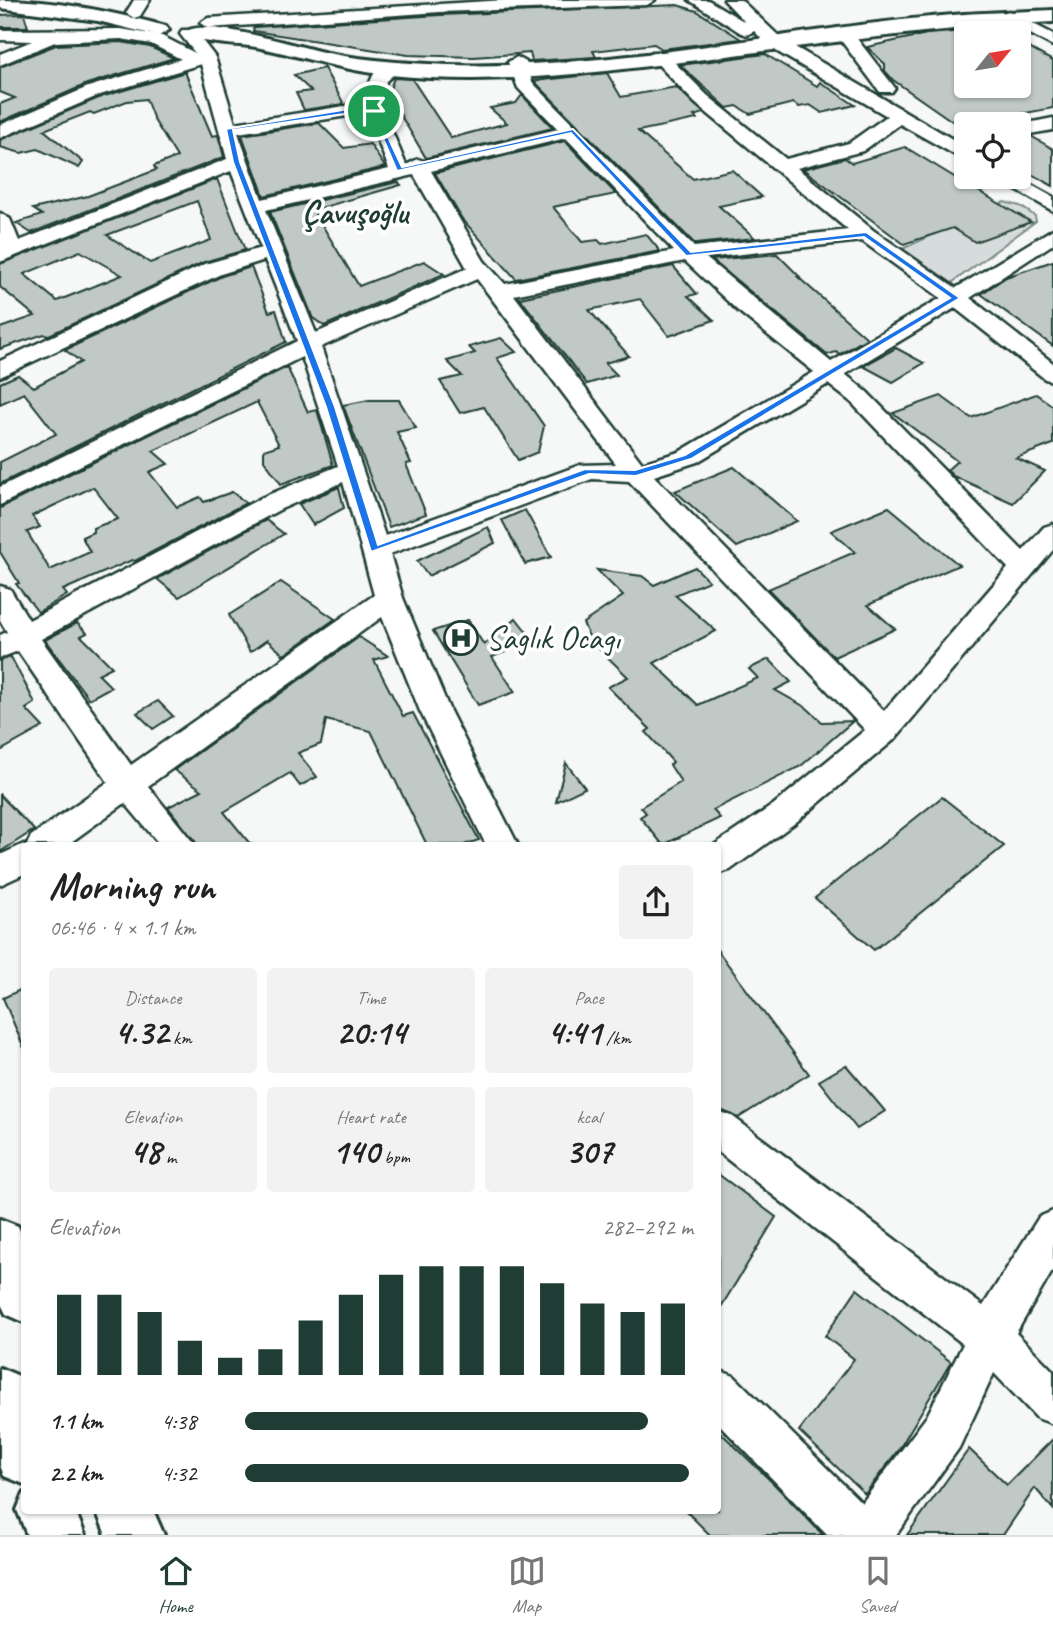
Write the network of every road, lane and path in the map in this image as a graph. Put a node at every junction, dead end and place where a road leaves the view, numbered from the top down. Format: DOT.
graph roads {
  1 [pos="44,0"];
  2 [pos="647,0"];
  3 [pos="697,0"];
  4 [pos="732,0"];
  5 [pos="0,2"];
  6 [pos="441,3"];
  7 [pos="229,4"];
  8 [pos="1053,5"];
  9 [pos="138,7"];
  10 [pos="98,15"];
  11 [pos="1008,16"];
  12 [pos="1053,16"];
  13 [pos="190,23"];
  14 [pos="0,35"];
  15 [pos="845,35"];
  16 [pos="54,37"];
  17 [pos="762,41"];
  18 [pos="1053,41"];
  19 [pos="658,56"];
  20 [pos="201,58"];
  21 [pos="0,60"];
  22 [pos="518,67"];
  23 [pos="391,69"];
  24 [pos="886,88"];
  25 [pos="373,107"];
  26 [pos="900,116"];
  27 [pos="1053,124"];
  28 [pos="1031,128"];
  29 [pos="230,129"];
  30 [pos="573,131"];
  31 [pos="0,132"];
  32 [pos="954,141"];
  33 [pos="237,162"];
  34 [pos="782,166"];
  35 [pos="409,168"];
  36 [pos="1024,189"];
  37 [pos="1053,205"];
  38 [pos="254,207"];
  39 [pos="0,219"];
  40 [pos="866,234"];
  41 [pos="1053,235"];
  42 [pos="272,251"];
  43 [pos="6,253"];
  44 [pos="689,254"];
  45 [pos="480,270"];
  46 [pos="500,291"];
  47 [pos="956,298"];
  48 [pos="309,344"];
  49 [pos="0,370"];
  50 [pos="1053,374"];
  51 [pos="830,375"];
  52 [pos="352,469"];
  53 [pos="636,473"];
  54 [pos="0,497"];
  55 [pos="1053,533"];
  56 [pos="374,550"];
  57 [pos="1022,566"];
  58 [pos="0,596"];
  59 [pos="389,598"];
  60 [pos="11,641"];
  61 [pos="884,731"];
  62 [pos="126,786"];
  63 [pos="47,842"];
  64 [pos="176,842"];
  65 [pos="500,842"];
  66 [pos="721,858"];
  67 [pos="21,860"];
  68 [pos="0,872"];
  69 [pos="721,1131"];
  70 [pos="1053,1231"];
  71 [pos="0,1244"];
  72 [pos="21,1290"];
  73 [pos="989,1337"];
  74 [pos="0,1395"];
  75 [pos="721,1395"];
  76 [pos="1053,1402"];
  77 [pos="21,1448"];
  78 [pos="48,1514"];
  79 [pos="126,1514"];
  80 [pos="56,1535"];
  81 [pos="135,1535"];
  82 [pos="860,1535"];
  83 [pos="867,1535"];
  1 -- 9 [label="main road"];
  2 -- 6 [label="street"];
  3 -- 17 [label="street"];
  4 -- 17 [label="street"];
  5 -- 10 [label="main road"];
  6 -- 13 [label="street"];
  7 -- 13 [label="street"];
  8 -- 17 [label="main road"];
  9 -- 13 [label="main road"];
  10 -- 13 [label="main road"];
  10 -- 16 [label="street"];
  11 -- 12 [label="main road"];
  11 -- 15 [label="main road"];
  11 -- 18 [label="street"];
  13 -- 20 [label="street"];
  13 -- 22 [label="main road"];
  13 -- 23 [label="main road"];
  14 -- 16 [label="street"];
  15 -- 17 [label="main road"];
  15 -- 24 [label="street"];
  16 -- 20 [label="street"];
  16 -- 21 [label="street"];
  17 -- 19 [label="main road"];
  17 -- 22 [label="main road"];
  17 -- 26 [label="street"];
  19 -- 22 [label="main road"];
  19 -- 34 [label="street"];
  20 -- 29 [label="street"];
  20 -- 31 [label="street"];
  22 -- 23 [label="main road"];
  22 -- 30 [label="street"];
  23 -- 25 [label="street"];
  25 -- 29 [label="street"];
  25 -- 35 [label="street"];
  26 -- 32 [label="street"];
  26 -- 34 [label="street"];
  27 -- 28 [label="street"];
  29 -- 33 [label="street"];
  30 -- 35 [label="street"];
  30 -- 44 [label="street"];
  33 -- 38 [label="street"];
  33 -- 43 [label="street"];
  34 -- 40 [label="street"];
  35 -- 38 [label="street"];
  35 -- 45 [label="street"];
  36 -- 37 [label="street"];
  38 -- 42 [label="street"];
  39 -- 43 [label="street"];
  40 -- 44 [label="street"];
  40 -- 47 [label="street"];
  41 -- 47 [label="street"];
  42 -- 48 [label="street"];
  42 -- 49 [label="street"];
  44 -- 46 [label="street"];
  44 -- 51 [label="street"];
  45 -- 46 [label="street"];
  45 -- 48 [label="street"];
  46 -- 53 [label="street"];
  47 -- 50 [label="street"];
  47 -- 51 [label="street"];
  48 -- 52 [label="street"];
  48 -- 54 [label="street"];
  51 -- 53 [label="street"];
  51 -- 57 [label="street"];
  52 -- 56 [label="street"];
  52 -- 60 [label="street"];
  53 -- 56 [label="street"];
  53 -- 61 [label="street"];
  55 -- 57 [label="street"];
  56 -- 59 [label="street"];
  57 -- 61 [label="street"];
  58 -- 60 [label="street"];
  59 -- 62 [label="street"];
  59 -- 65 [label="street"];
  60 -- 62 [label="street"];
  61 -- 66 [label="street"];
  62 -- 63 [label="street"];
  62 -- 64 [label="street"];
  67 -- 68 [label="street"];
  69 -- 73 [label="street"];
  70 -- 73 [label="street"];
  71 -- 72 [label="main road"];
  73 -- 76 [label="street"];
  73 -- 83 [label="street"];
  74 -- 77 [label="main road"];
  75 -- 82 [label="street"];
  78 -- 80 [label="main road"];
  79 -- 81 [label="main road"];
}
